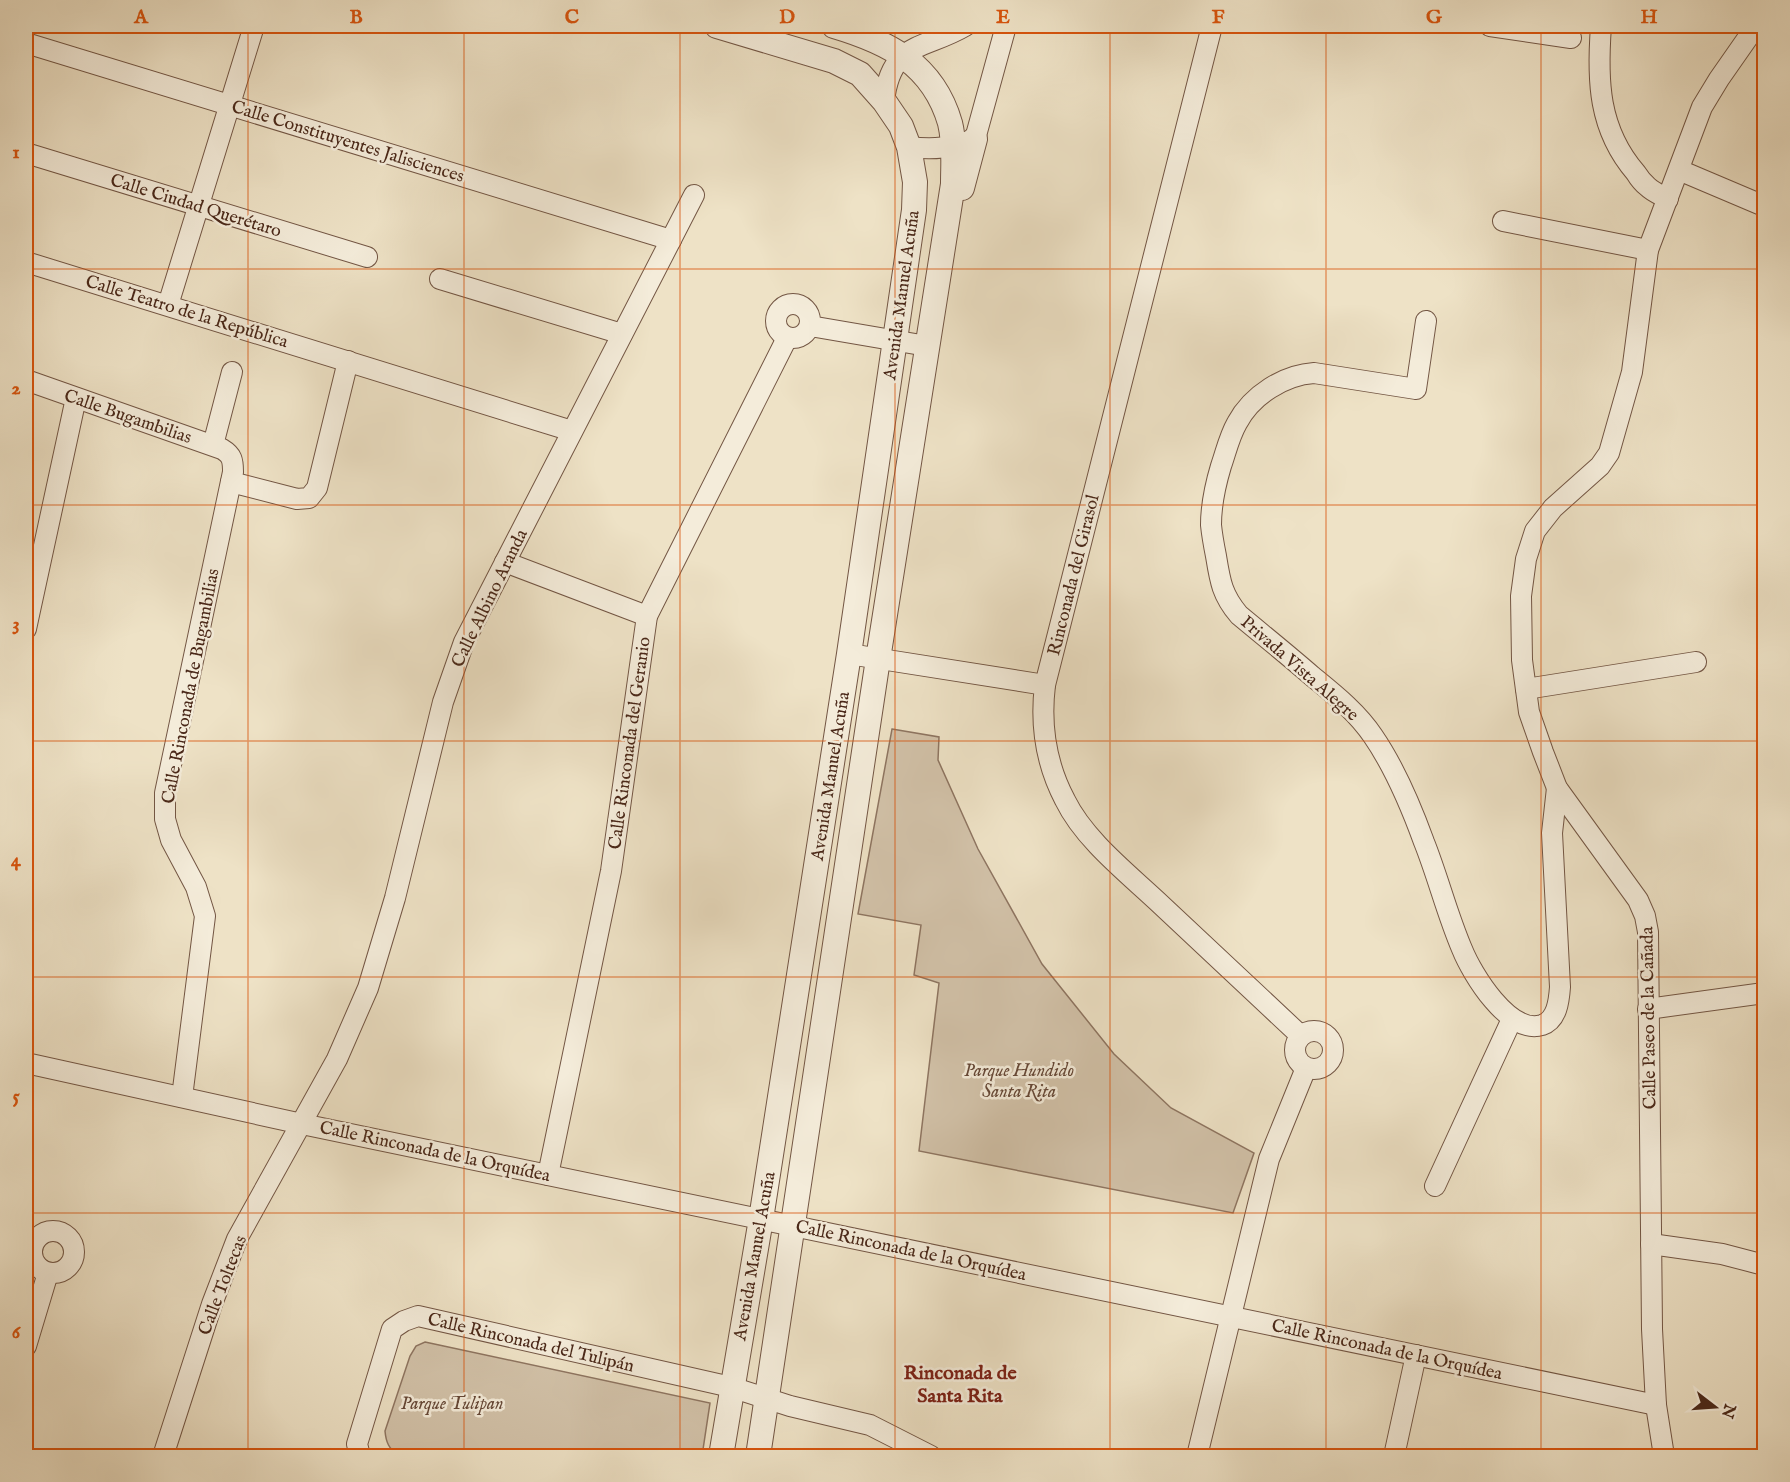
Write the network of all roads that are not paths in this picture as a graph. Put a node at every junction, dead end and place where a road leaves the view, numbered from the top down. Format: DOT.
graph roads {
  1 [pos="254,26"];
  2 [pos="717,26"];
  3 [pos="834,26"];
  4 [pos="965,26"];
  5 [pos="1006,26"];
  6 [pos="1212,26"];
  7 [pos="1497,26"];
  8 [pos="1601,26"];
  9 [pos="1756,26"];
  10 [pos="1571,38"];
  11 [pos="26,43"];
  12 [pos="903,56"];
  13 [pos="884,101"];
  14 [pos="229,105"];
  15 [pos="964,143"];
  16 [pos="909,147"];
  17 [pos="26,153"];
  18 [pos="1678,170"];
  19 [pos="694,195"];
  20 [pos="1668,199"];
  21 [pos="198,206"];
  22 [pos="1764,207"];
  23 [pos="1503,221"];
  24 [pos="671,240"];
  25 [pos="1648,250"];
  26 [pos="367,257"];
  27 [pos="26,262"];
  28 [pos="440,279"];
  29 [pos="168,305"];
  30 [pos="1426,321"];
  31 [pos="810,326"];
  32 [pos="622,334"];
  33 [pos="787,338"];
  34 [pos="895,339"];
  35 [pos="927,346"];
  36 [pos="348,361"];
  37 [pos="232,372"];
  38 [pos="26,380"];
  39 [pos="76,398"];
  40 [pos="572,431"];
  41 [pos="221,450"];
  42 [pos="231,482"];
  43 [pos="505,562"];
  44 [pos="647,616"];
  45 [pos="26,629"];
  46 [pos="849,654"];
  47 [pos="878,658"];
  48 [pos="1696,662"];
  49 [pos="1045,685"];
  50 [pos="1526,689"];
  51 [pos="1557,788"];
  52 [pos="1764,993"];
  53 [pos="1648,1009"];
  54 [pos="1512,1019"];
  55 [pos="1301,1036"];
  56 [pos="26,1063"];
  57 [pos="1306,1068"];
  58 [pos="182,1097"];
  59 [pos="302,1124"];
  60 [pos="548,1175"];
  61 [pos="1435,1186"];
  62 [pos="761,1219"];
  63 [pos="793,1226"];
  64 [pos="1651,1244"];
  65 [pos="29,1248"];
  66 [pos="1764,1265"];
  67 [pos="48,1273"];
  68 [pos="1231,1317"];
  69 [pos="26,1346"];
  70 [pos="1416,1355"];
  71 [pos="731,1387"];
  72 [pos="767,1399"];
  73 [pos="1656,1405"];
  74 [pos="163,1456"];
  75 [pos="360,1456"];
  76 [pos="721,1456"];
  77 [pos="759,1456"];
  78 [pos="931,1456"];
  79 [pos="1197,1456"];
  80 [pos="1394,1456"];
  81 [pos="1664,1456"];
  1 -- 14 [label="street"];
  2 -- 13 [label="street, Avenida Manuel Acuña"];
  3 -- 12 [label="street, Avenida Manuel Acuña"];
  4 -- 12 [label="street"];
  5 -- 15 [label="street"];
  6 -- 49 [label="street, Rinconada del Girasol"];
  7 -- 10 [label="street"];
  8 -- 20 [label="street"];
  9 -- 18 [label="street, Calle Paseo de la Cañada"];
  11 -- 14 [label="street, Calle Constituyentes Jalisciences"];
  12 -- 13 [label="street"];
  12 -- 15 [label="street, Avenida Manuel Acuña"];
  13 -- 16 [label="street, Avenida Manuel Acuña"];
  14 -- 21 [label="street"];
  14 -- 24 [label="street, Calle Constituyentes Jalisciences"];
  15 -- 16 [label="street"];
  15 -- 35 [label="street, Avenida Manuel Acuña"];
  16 -- 34 [label="street, Avenida Manuel Acuña"];
  17 -- 21 [label="street, Calle Ciudad Querétaro"];
  18 -- 20 [label="street, Calle Paseo de la Cañada"];
  18 -- 22 [label="street"];
  19 -- 24 [label="street, Calle Albino Aranda"];
  20 -- 25 [label="street, Calle Paseo de la Cañada"];
  21 -- 26 [label="street, Calle Ciudad Querétaro"];
  21 -- 29 [label="street"];
  23 -- 25 [label="street"];
  24 -- 32 [label="street, Calle Albino Aranda"];
  25 -- 50 [label="street, Calle Paseo de la Cañada"];
  27 -- 29 [label="street, Calle Teatro de la República"];
  28 -- 32 [label="street"];
  29 -- 36 [label="street, Calle Teatro de la República"];
  30 -- 54 [label="street, Privada Vista Alegre"];
  31 -- 33 [label="street"];
  31 -- 33 [label="street"];
  31 -- 34 [label="street"];
  32 -- 40 [label="street, Calle Albino Aranda"];
  33 -- 44 [label="street, Calle Rinconada del Geranio"];
  34 -- 35 [label="street"];
  34 -- 46 [label="street, Avenida Manuel Acuña"];
  35 -- 47 [label="street, Avenida Manuel Acuña"];
  36 -- 40 [label="street, Calle Teatro de la República"];
  36 -- 42 [label="street"];
  37 -- 41 [label="street, Calle Rinconada de Bugambilias"];
  38 -- 39 [label="street, Calle Bugambilias"];
  39 -- 41 [label="street, Calle Bugambilias"];
  39 -- 45 [label="street"];
  40 -- 43 [label="street, Calle Albino Aranda"];
  41 -- 42 [label="street, Calle Rinconada de Bugambilias"];
  42 -- 58 [label="street, Calle Rinconada de Bugambilias"];
  43 -- 44 [label="street"];
  43 -- 59 [label="street, Calle Albino Aranda"];
  44 -- 60 [label="street, Calle Rinconada del Geranio"];
  46 -- 47 [label="street"];
  46 -- 62 [label="street, Avenida Manuel Acuña"];
  47 -- 49 [label="street"];
  47 -- 63 [label="street, Avenida Manuel Acuña"];
  48 -- 50 [label="street"];
  49 -- 55 [label="street, Rinconada del Girasol"];
  50 -- 51 [label="street, Calle Paseo de la Cañada"];
  51 -- 53 [label="street, Calle Paseo de la Cañada"];
  51 -- 54 [label="street"];
  52 -- 53 [label="street"];
  53 -- 64 [label="street, Calle Paseo de la Cañada"];
  54 -- 61 [label="street"];
  55 -- 57 [label="street"];
  55 -- 57 [label="street"];
  56 -- 58 [label="street, Calle Rinconada de la Orquídea"];
  57 -- 68 [label="street"];
  58 -- 59 [label="street, Calle Rinconada de la Orquídea"];
  59 -- 60 [label="street, Calle Rinconada de la Orquídea"];
  59 -- 74 [label="street, Calle Toltecas"];
  60 -- 62 [label="street, Calle Rinconada de la Orquídea"];
  62 -- 63 [label="street, Calle Rinconada de la Orquídea"];
  62 -- 71 [label="street, Avenida Manuel Acuña"];
  63 -- 68 [label="street, Calle Rinconada de la Orquídea"];
  63 -- 72 [label="street, Avenida Manuel Acuña"];
  64 -- 66 [label="street"];
  64 -- 73 [label="street, Calle Paseo de la Cañada"];
  65 -- 67 [label="street"];
  65 -- 67 [label="street"];
  67 -- 69 [label="street"];
  68 -- 70 [label="street, Calle Rinconada de la Orquídea"];
  68 -- 79 [label="street"];
  70 -- 73 [label="street, Calle Rinconada de la Orquídea"];
  70 -- 80 [label="street"];
  71 -- 72 [label="street, Calle Rinconada del Tulipán"];
  71 -- 75 [label="street, Calle Rinconada del Tulipán"];
  71 -- 76 [label="street, Avenida Manuel Acuña"];
  72 -- 77 [label="street, Avenida Manuel Acuña"];
  72 -- 78 [label="street, Calle Rinconada del Tulipán"];
  73 -- 81 [label="street, Calle Paseo de la Cañada"];
}
